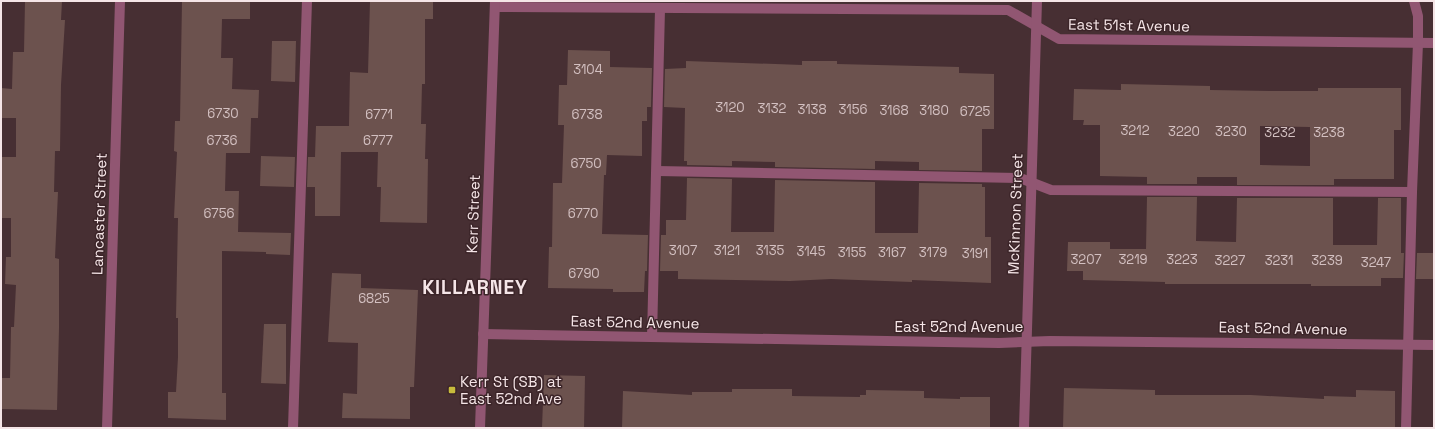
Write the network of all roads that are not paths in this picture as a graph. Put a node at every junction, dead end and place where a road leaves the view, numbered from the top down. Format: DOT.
graph roads {
  1 [pos="120,1"];
  2 [pos="307,1"];
  3 [pos="1037,1"];
  4 [pos="1414,1"];
  5 [pos="495,4"];
  6 [pos="660,9"];
  7 [pos="1036,26"];
  8 [pos="1418,43"];
  9 [pos="1434,43"];
  10 [pos="657,171"];
  11 [pos="1031,183"];
  12 [pos="1412,192"];
  13 [pos="483,334"];
  14 [pos="652,337"];
  15 [pos="1026,342"];
  16 [pos="1408,345"];
  17 [pos="1434,345"];
  18 [pos="107,428"];
  19 [pos="293,428"];
  20 [pos="480,428"];
  21 [pos="1024,428"];
  22 [pos="1406,428"];
  1 -- 18 [label="street, Lancaster Street"];
  2 -- 19 [label="street"];
  3 -- 7 [label="street, McKinnon Street"];
  4 -- 8 [label="street"];
  5 -- 6 [label="street, East 51st Avenue"];
  5 -- 13 [label="street, Kerr Street"];
  6 -- 7 [label="street, East 51st Avenue"];
  6 -- 10 [label="street"];
  7 -- 8 [label="street, East 51st Avenue"];
  7 -- 11 [label="street, McKinnon Street"];
  8 -- 9 [label="street, East 51st Avenue"];
  8 -- 12 [label="street"];
  10 -- 11 [label="street"];
  10 -- 14 [label="street"];
  11 -- 12 [label="street"];
  11 -- 15 [label="street, McKinnon Street"];
  12 -- 16 [label="street"];
  13 -- 14 [label="street, East 52nd Avenue"];
  13 -- 20 [label="street, Kerr Street"];
  14 -- 15 [label="street, East 52nd Avenue"];
  15 -- 16 [label="street, East 52nd Avenue"];
  15 -- 21 [label="street, McKinnon Street"];
  16 -- 17 [label="street, East 52nd Avenue"];
  16 -- 22 [label="street"];
}
